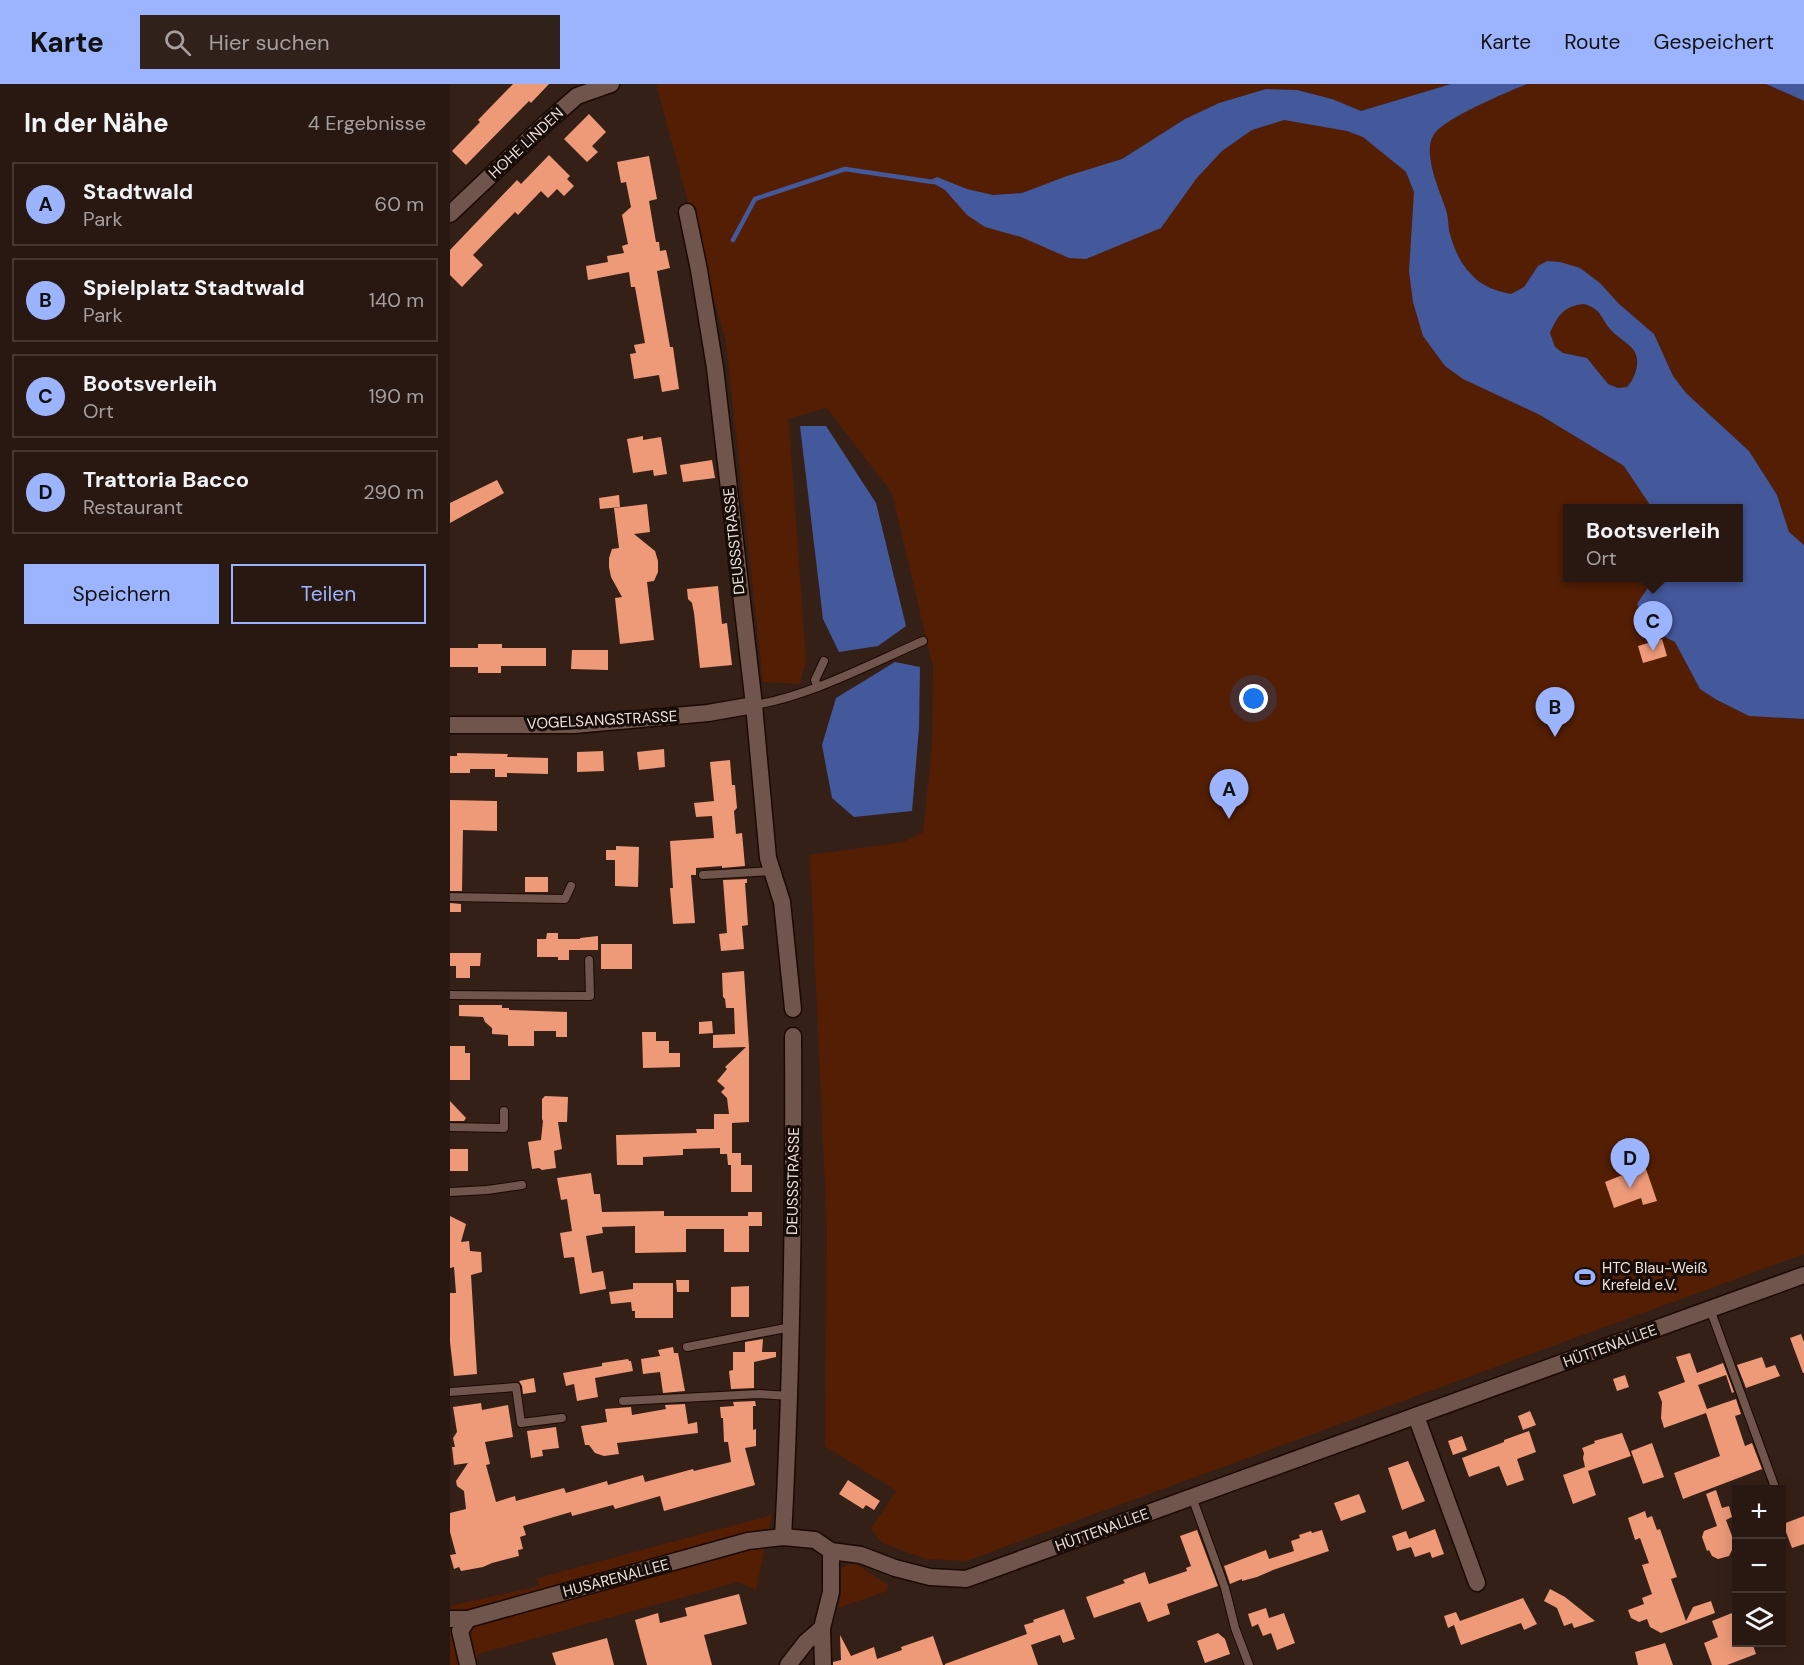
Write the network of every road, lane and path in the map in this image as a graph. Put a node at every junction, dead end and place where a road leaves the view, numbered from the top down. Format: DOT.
graph roads {
  1 [pos="610,84"];
  2 [pos="687,212"];
  3 [pos="450,214"];
  4 [pos="923,641"];
  5 [pos="824,661"];
  6 [pos="818,687"];
  7 [pos="754,705"];
  8 [pos="450,725"];
  9 [pos="772,871"];
  10 [pos="703,875"];
  11 [pos="571,886"];
  12 [pos="450,897"];
  13 [pos="589,960"];
  14 [pos="450,996"];
  15 [pos="793,1009"];
  16 [pos="793,1036"];
  17 [pos="504,1111"];
  18 [pos="450,1127"];
  19 [pos="522,1185"];
  20 [pos="450,1192"];
  21 [pos="1804,1275"];
  22 [pos="1710,1309"];
  23 [pos="791,1327"];
  24 [pos="687,1347"];
  25 [pos="450,1392"];
  26 [pos="790,1396"];
  27 [pos="623,1401"];
  28 [pos="1416,1416"];
  29 [pos="562,1418"];
  30 [pos="1774,1485"];
  31 [pos="1192,1497"];
  32 [pos="783,1537"];
  33 [pos="831,1551"];
  34 [pos="1477,1583"];
  35 [pos="450,1619"];
  36 [pos="468,1619"];
  37 [pos="822,1628"];
  38 [pos="468,1665"];
  39 [pos="788,1665"];
  40 [pos="823,1665"];
  41 [pos="1249,1665"];
  1 -- 3 [label="street, HOHE LINDEN"];
  2 -- 7 [label="street, DEUSSSTRASSE"];
  4 -- 6 [label="lane"];
  5 -- 6 [label="lane"];
  6 -- 7 [label="lane"];
  7 -- 8 [label="street, VOGELSANGSTRASSE"];
  7 -- 9 [label="street, DEUSSSTRASSE"];
  9 -- 10 [label="lane"];
  9 -- 15 [label="street, DEUSSSTRASSE"];
  11 -- 12 [label="lane"];
  13 -- 14 [label="lane"];
  16 -- 23 [label="street, DEUSSSTRASSE"];
  17 -- 18 [label="lane"];
  19 -- 20 [label="lane"];
  21 -- 22 [label="street, HÜTTENALLEE"];
  22 -- 28 [label="street, HÜTTENALLEE"];
  22 -- 30 [label="lane"];
  23 -- 24 [label="lane"];
  23 -- 26 [label="street, DEUSSSTRASSE"];
  25 -- 29 [label="lane"];
  26 -- 27 [label="lane"];
  26 -- 32 [label="street, DEUSSSTRASSE"];
  28 -- 31 [label="street, HÜTTENALLEE"];
  28 -- 34 [label="street"];
  31 -- 33 [label="street, HÜTTENALLEE"];
  31 -- 41 [label="lane"];
  32 -- 33 [label="street, HÜTTENALLEE"];
  32 -- 36 [label="street, HUSARENALLEE"];
  33 -- 37 [label="street"];
  35 -- 36 [label="street, HUSARENALLEE"];
  36 -- 38 [label="street"];
  37 -- 39 [label="street"];
  37 -- 40 [label="street"];
}
